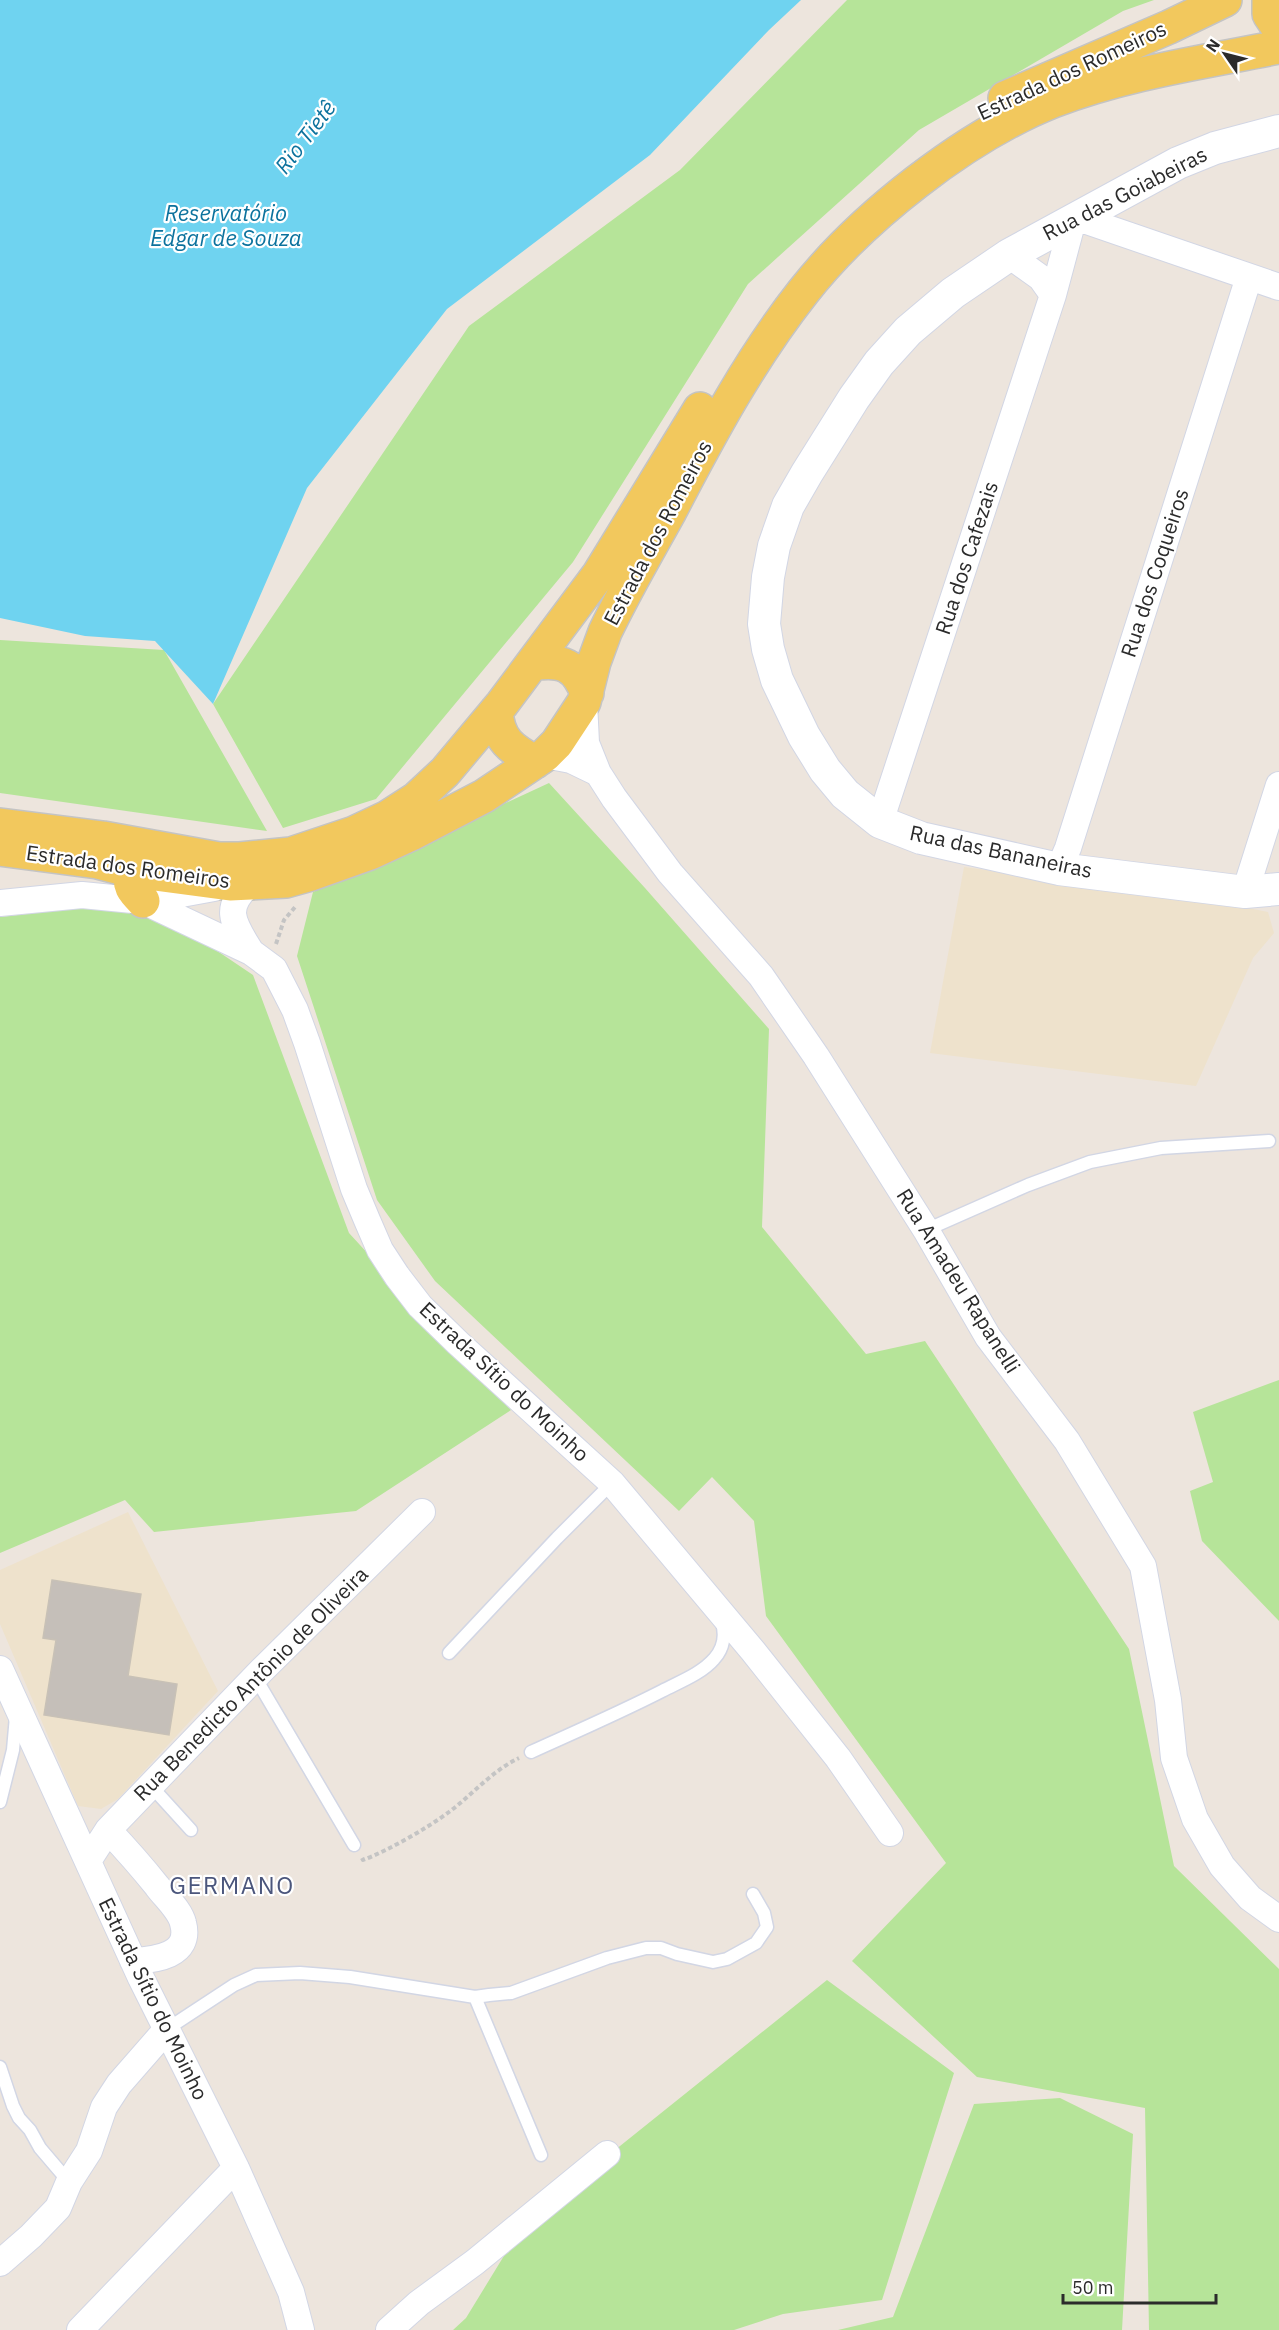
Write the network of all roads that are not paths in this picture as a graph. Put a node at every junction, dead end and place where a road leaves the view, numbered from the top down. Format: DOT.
graph roads {
  1 [pos="1225,0"];
  2 [pos="1269,0"];
  3 [pos="1279,29"];
  4 [pos="1279,47"];
  5 [pos="1279,131"];
  6 [pos="1076,219"];
  7 [pos="1009,255"];
  8 [pos="1249,277"];
  9 [pos="1279,287"];
  10 [pos="1053,295"];
  11 [pos="532,664"];
  12 [pos="586,698"];
  13 [pos="496,711"];
  14 [pos="540,759"];
  15 [pos="598,773"];
  16 [pos="1279,784"];
  17 [pos="880,822"];
  18 [pos="0,825"];
  19 [pos="0,849"];
  20 [pos="204,856"];
  21 [pos="1059,869"];
  22 [pos="240,884"];
  23 [pos="138,886"];
  24 [pos="1279,889"];
  25 [pos="1245,892"];
  26 [pos="0,903"];
  27 [pos="251,952"];
  28 [pos="1269,1141"];
  29 [pos="926,1230"];
  30 [pos="612,1483"];
  31 [pos="422,1512"];
  32 [pos="715,1605"];
  33 [pos="449,1653"];
  34 [pos="0,1669"];
  35 [pos="255,1677"];
  36 [pos="17,1706"];
  37 [pos="531,1752"];
  38 [pos="151,1786"];
  39 [pos="0,1802"];
  40 [pos="108,1830"];
  41 [pos="191,1830"];
  42 [pos="890,1833"];
  43 [pos="354,1845"];
  44 [pos="88,1861"];
  45 [pos="753,1894"];
  46 [pos="1279,1919"];
  47 [pos="133,1961"];
  48 [pos="475,1996"];
  49 [pos="167,2030"];
  50 [pos="0,2067"];
  51 [pos="607,2154"];
  52 [pos="541,2155"];
  53 [pos="236,2168"];
  54 [pos="69,2182"];
  55 [pos="0,2263"];
  56 [pos="80,2330"];
  57 [pos="301,2330"];
  58 [pos="389,2330"];
  1 -- 11 [label="main road, Estrada dos Romeiros"];
  2 -- 3 [label="main road"];
  4 -- 12 [label="main road, Estrada dos Romeiros"];
  5 -- 6 [label="street, Rua das Goiabeiras"];
  6 -- 7 [label="street, Rua das Goiabeiras"];
  6 -- 8 [label="street"];
  6 -- 10 [label="street, Rua dos Cafezais"];
  7 -- 10 [label="street"];
  7 -- 17 [label="street, Rua das Bananeiras"];
  8 -- 9 [label="street"];
  8 -- 21 [label="street, Rua dos Coqueiros"];
  10 -- 17 [label="street, Rua dos Cafezais"];
  11 -- 12 [label="main road"];
  11 -- 13 [label="main road, Estrada dos Romeiros"];
  12 -- 14 [label="main road, Estrada dos Romeiros"];
  12 -- 15 [label="street, Rua Amadeu Rapanelli"];
  13 -- 14 [label="main road"];
  13 -- 20 [label="main road, Estrada dos Romeiros"];
  14 -- 15 [label="street"];
  14 -- 22 [label="main road, Estrada dos Romeiros"];
  15 -- 29 [label="street, Rua Amadeu Rapanelli"];
  16 -- 25 [label="street"];
  17 -- 21 [label="street, Rua das Bananeiras"];
  18 -- 20 [label="main road, Estrada dos Romeiros"];
  19 -- 23 [label="main road, Estrada dos Romeiros"];
  20 -- 23 [label="main road"];
  21 -- 25 [label="street, Rua das Bananeiras"];
  22 -- 23 [label="main road, Estrada dos Romeiros"];
  22 -- 27 [label="street"];
  23 -- 26 [label="street"];
  23 -- 27 [label="street, Estrada Sítio do Moinho"];
  24 -- 25 [label="street, Rua das Bananeiras"];
  27 -- 30 [label="street, Estrada Sítio do Moinho"];
  28 -- 29 [label="lane"];
  29 -- 46 [label="street, Rua Amadeu Rapanelli"];
  30 -- 32 [label="street, Estrada Sítio do Moinho"];
  30 -- 33 [label="lane"];
  31 -- 35 [label="street, Rua Benedicto Antônio de Oliveira"];
  32 -- 37 [label="lane"];
  32 -- 42 [label="street, Estrada Sítio do Moinho"];
  34 -- 36 [label="street, Estrada Sítio do Moinho"];
  35 -- 38 [label="street, Rua Benedicto Antônio de Oliveira"];
  35 -- 43 [label="lane"];
  36 -- 39 [label="lane"];
  36 -- 44 [label="street, Estrada Sítio do Moinho"];
  38 -- 40 [label="street, Rua Benedicto Antônio de Oliveira"];
  38 -- 41 [label="lane"];
  40 -- 44 [label="street, Rua Benedicto Antônio de Oliveira"];
  40 -- 47 [label="street"];
  44 -- 47 [label="street, Estrada Sítio do Moinho"];
  45 -- 48 [label="lane"];
  47 -- 49 [label="street, Estrada Sítio do Moinho"];
  48 -- 49 [label="lane"];
  48 -- 52 [label="lane"];
  49 -- 53 [label="street, Estrada Sítio do Moinho"];
  49 -- 54 [label="street"];
  50 -- 54 [label="lane"];
  51 -- 58 [label="street"];
  53 -- 56 [label="street"];
  53 -- 57 [label="street, Estrada Sítio do Moinho"];
  54 -- 55 [label="street"];
}
